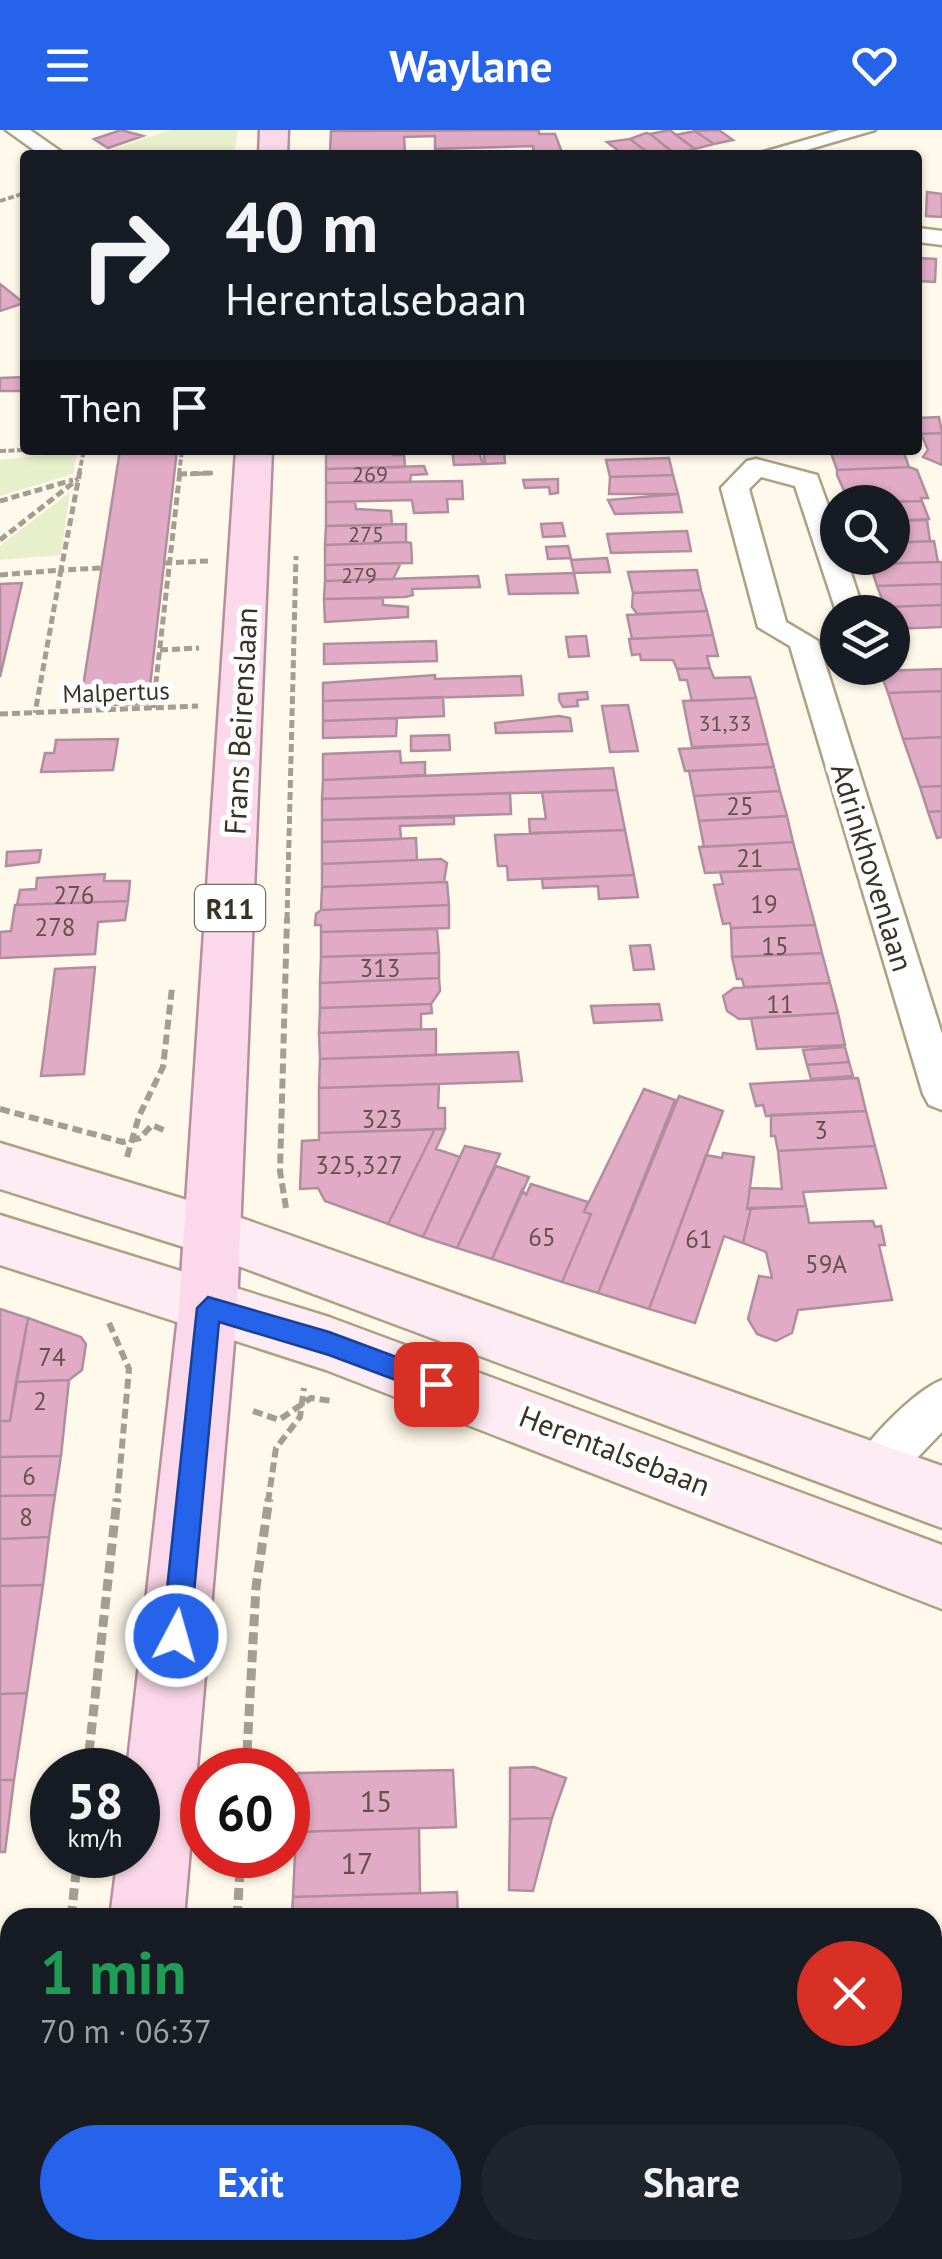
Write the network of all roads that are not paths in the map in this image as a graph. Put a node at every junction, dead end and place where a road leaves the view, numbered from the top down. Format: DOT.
graph roads {
  1 [pos="16,130"];
  2 [pos="866,130"];
  3 [pos="47,150"];
  4 [pos="784,150"];
  5 [pos="754,458"];
  6 [pos="236,461"];
  7 [pos="843,595"];
  8 [pos="820,632"];
  9 [pos="803,641"];
  10 [pos="929,1007"];
  11 [pos="942,1094"];
  12 [pos="0,1166"];
  13 [pos="210,1231"];
  14 [pos="0,1240"];
  15 [pos="208,1308"];
  16 [pos="942,1401"];
  17 [pos="874,1471"];
  18 [pos="942,1497"];
  19 [pos="925,1562"];
  20 [pos="147,1908"];
  1 -- 3 [label="street"];
  2 -- 4 [label="street"];
  5 -- 7 [label="street"];
  5 -- 9 [label="street"];
  6 -- 13 [label="main road, Frans Beirenslaan / R11"];
  8 -- 9 [label="street"];
  9 -- 10 [label="street, Adrinkhovenlaan"];
  10 -- 11 [label="street, Adrinkhovenlaan"];
  12 -- 13 [label="main road"];
  13 -- 15 [label="main road, R11"];
  13 -- 17 [label="main road"];
  14 -- 15 [label="main road, Herentalsebaan"];
  15 -- 19 [label="main road, Herentalsebaan"];
  15 -- 20 [label="main road, R11"];
  16 -- 17 [label="street"];
  17 -- 18 [label="main road"];
}
